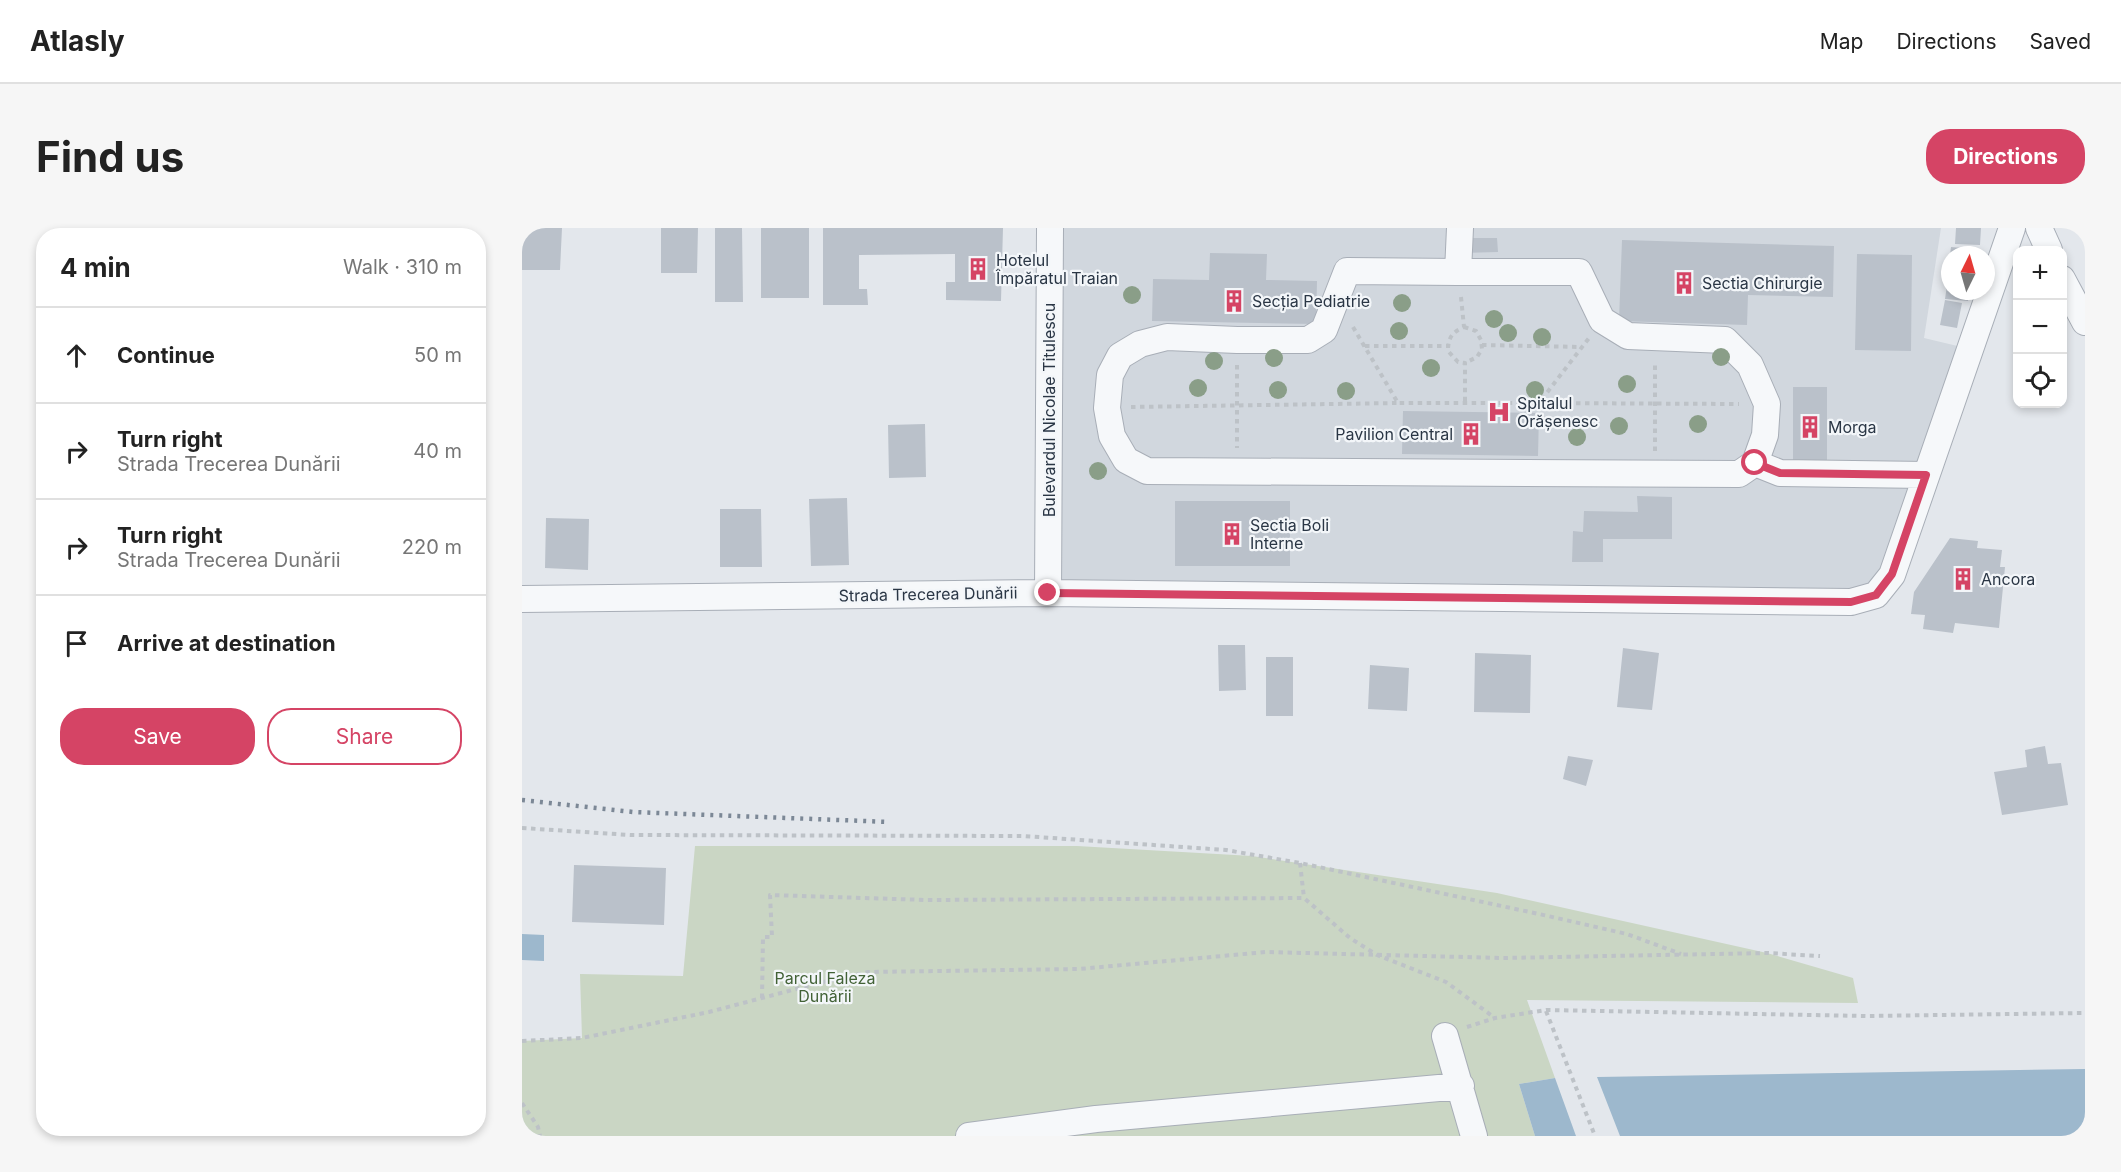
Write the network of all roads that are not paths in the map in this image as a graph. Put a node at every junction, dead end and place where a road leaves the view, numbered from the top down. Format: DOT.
graph roads {
  1 [pos="1050,228"];
  2 [pos="1460,228"];
  3 [pos="2012,228"];
  4 [pos="2039,228"];
  5 [pos="2047,246"];
  6 [pos="1458,272"];
  7 [pos="2067,288"];
  8 [pos="2084,320"];
  9 [pos="1755,463"];
  10 [pos="1926,475"];
  11 [pos="1048,593"];
  12 [pos="522,599"];
  13 [pos="1445,1036"];
  14 [pos="1461,1086"];
  15 [pos="969,1136"];
  16 [pos="1474,1136"];
  1 -- 11 [label="street, Bulevardul Nicolae Titulescu"];
  2 -- 6 [label="street"];
  3 -- 10 [label="street, Strada Trecerea Dunării"];
  4 -- 5 [label="street"];
  6 -- 9 [label="street"];
  6 -- 9 [label="street"];
  7 -- 8 [label="street"];
  9 -- 10 [label="street"];
  10 -- 11 [label="street, Strada Trecerea Dunării"];
  11 -- 12 [label="street, Strada Trecerea Dunării"];
  13 -- 14 [label="street"];
  14 -- 15 [label="street"];
  14 -- 16 [label="street"];
}
